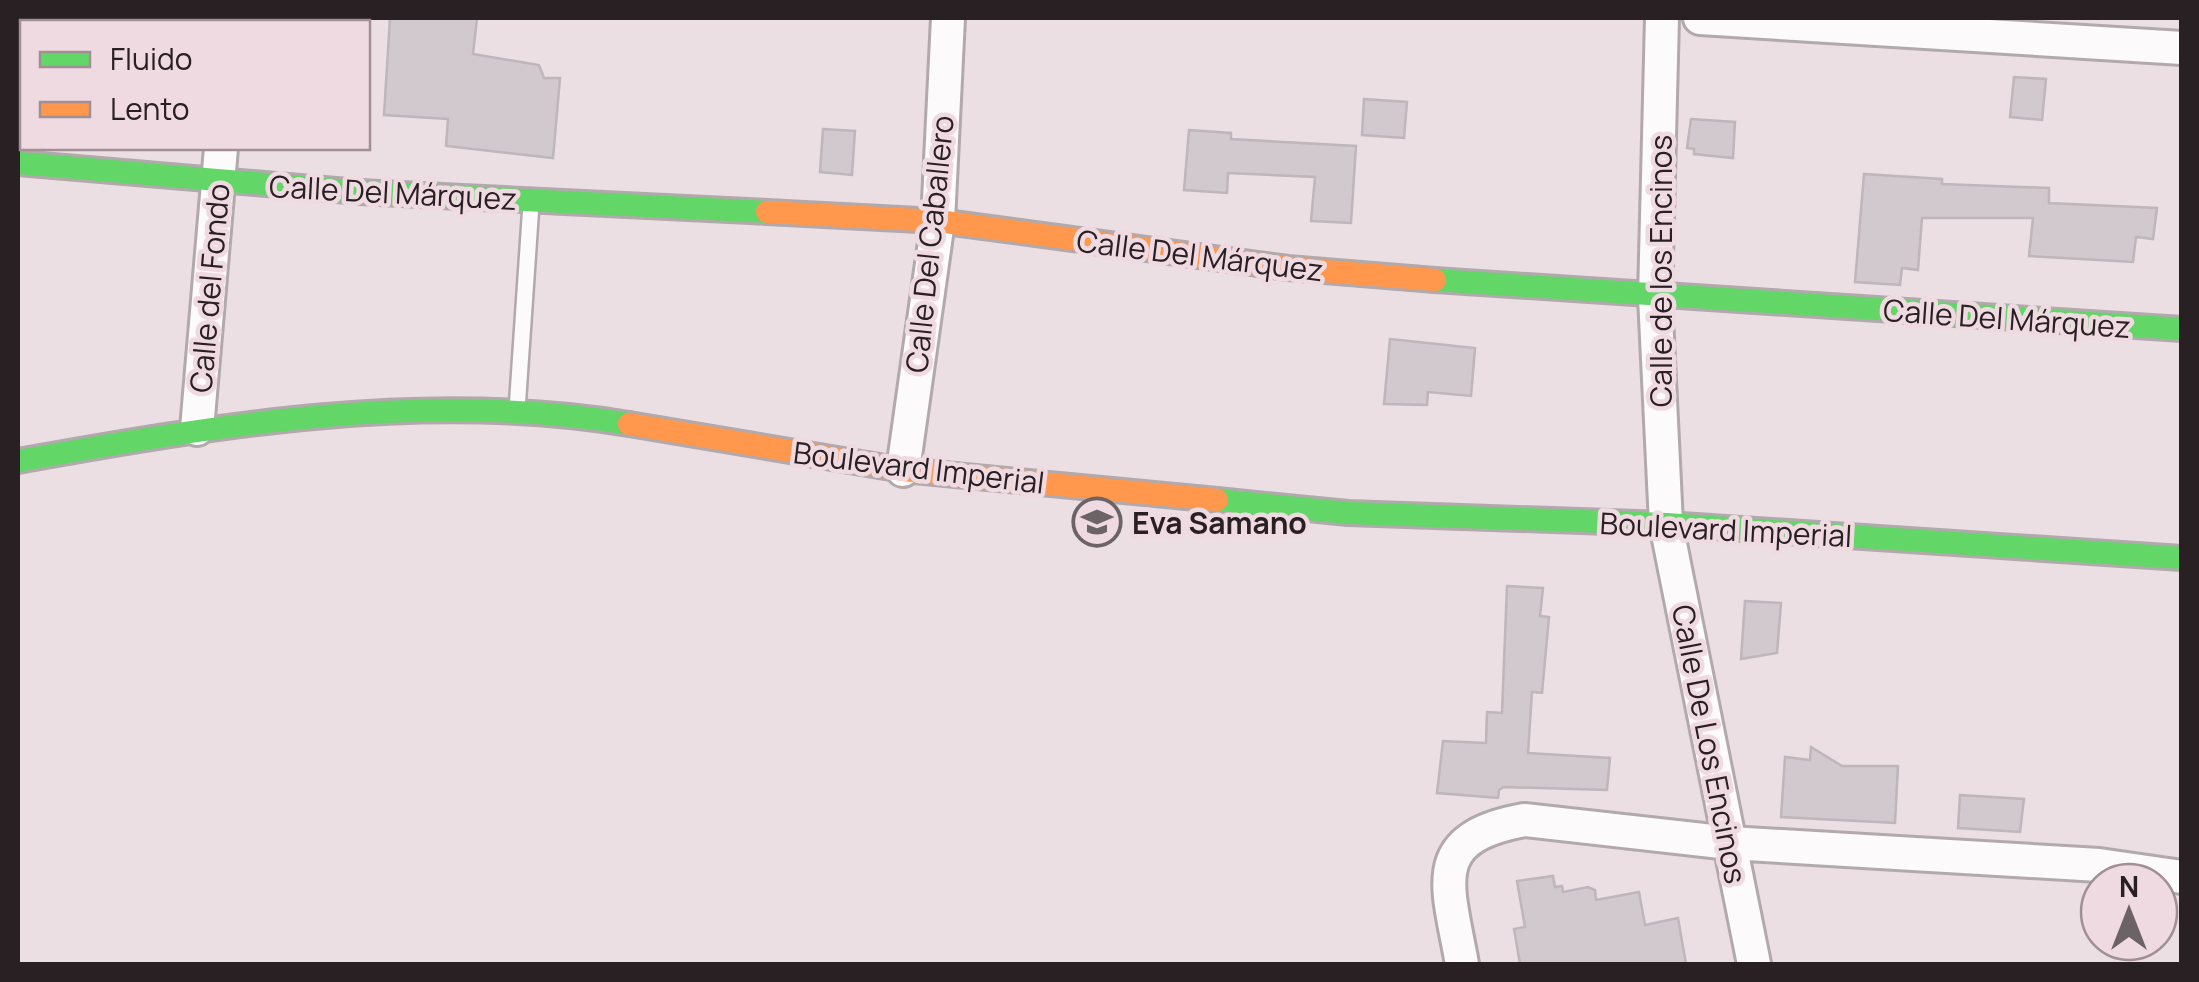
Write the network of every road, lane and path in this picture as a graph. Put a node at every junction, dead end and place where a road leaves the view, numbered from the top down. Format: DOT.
graph roads {
  1 [pos="948,18"];
  2 [pos="1662,18"];
  3 [pos="1700,18"];
  4 [pos="1977,26"];
  5 [pos="2182,48"];
  6 [pos="221,150"];
  7 [pos="18,163"];
  8 [pos="219,182"];
  9 [pos="531,200"];
  10 [pos="938,220"];
  11 [pos="1655,296"];
  12 [pos="2182,329"];
  13 [pos="517,413"];
  14 [pos="197,429"];
  15 [pos="18,461"];
  16 [pos="903,470"];
  17 [pos="1666,524"];
  18 [pos="2182,558"];
  19 [pos="1730,843"];
  20 [pos="2182,877"];
  21 [pos="1462,964"];
  22 [pos="1754,964"];
  1 -- 10 [label="street, Calle Del Caballero"];
  2 -- 11 [label="street, Calle de los Encinos"];
  3 -- 4 [label="street"];
  4 -- 5 [label="street"];
  6 -- 8 [label="street, Calle del Fondo"];
  7 -- 8 [label="street, Calle Del Márquez"];
  8 -- 9 [label="street, Calle Del Márquez"];
  8 -- 14 [label="street, Calle del Fondo"];
  9 -- 10 [label="street, Calle Del Márquez"];
  9 -- 13 [label="lane"];
  10 -- 11 [label="street, Calle Del Márquez"];
  10 -- 16 [label="street, Calle Del Caballero"];
  11 -- 12 [label="street, Calle Del Márquez"];
  11 -- 17 [label="street, Calle de los Encinos"];
  13 -- 14 [label="street, Boulevard Imperial"];
  13 -- 16 [label="street, Boulevard Imperial"];
  14 -- 15 [label="street, Boulevard Imperial"];
  16 -- 17 [label="street, Boulevard Imperial"];
  17 -- 18 [label="street, Boulevard Imperial"];
  17 -- 19 [label="street, Calle De Los Encinos"];
  19 -- 20 [label="street"];
  19 -- 21 [label="street"];
  19 -- 22 [label="street, Calle De Los Encinos"];
}
